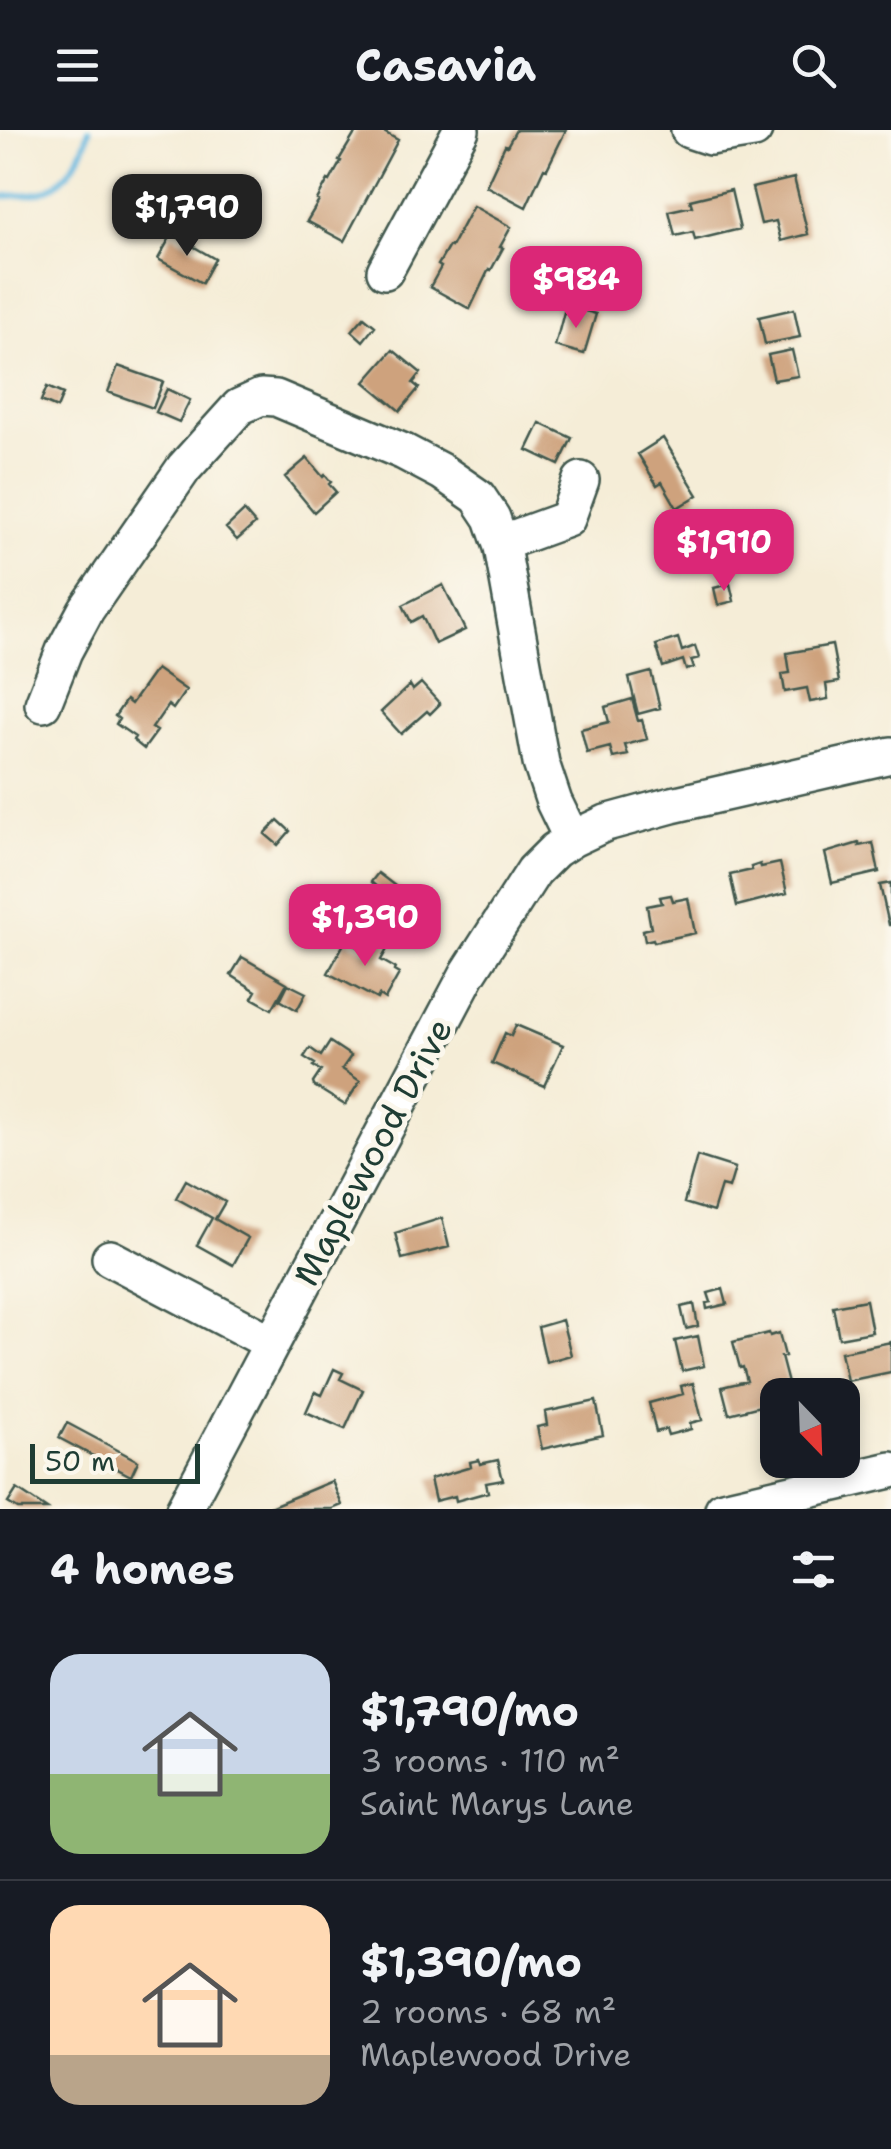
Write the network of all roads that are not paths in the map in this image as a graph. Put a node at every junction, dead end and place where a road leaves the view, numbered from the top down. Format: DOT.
graph roads {
  1 [pos="461,130"];
  2 [pos="689,130"];
  3 [pos="754,130"];
  4 [pos="385,270"];
  5 [pos="581,480"];
  6 [pos="501,544"];
  7 [pos="43,704"];
  8 [pos="891,755"];
  9 [pos="572,838"];
  10 [pos="110,1258"];
  11 [pos="272,1343"];
  12 [pos="891,1470"];
  13 [pos="184,1509"];
  14 [pos="722,1509"];
  1 -- 4 [label="street"];
  2 -- 3 [label="street"];
  5 -- 6 [label="street"];
  6 -- 7 [label="street"];
  6 -- 9 [label="street"];
  8 -- 9 [label="street, Maplewood Drive"];
  9 -- 11 [label="street, Maplewood Drive"];
  10 -- 11 [label="street"];
  11 -- 13 [label="street, Maplewood Drive"];
  12 -- 14 [label="street"];
}
